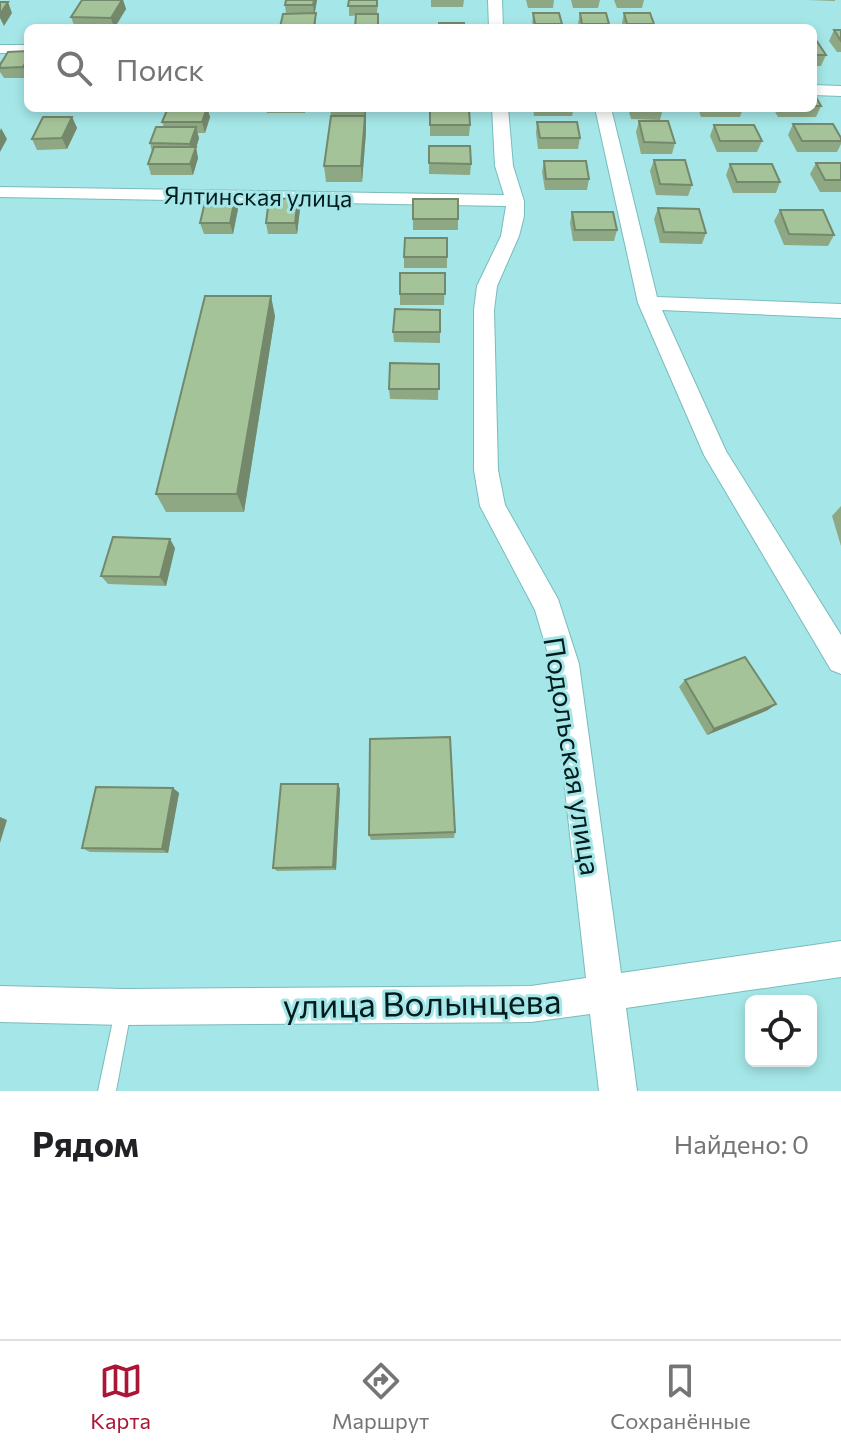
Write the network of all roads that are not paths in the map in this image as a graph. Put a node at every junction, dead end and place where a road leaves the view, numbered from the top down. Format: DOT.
graph roads {
  1 [pos="495,0"];
  2 [pos="496,24"];
  3 [pos="0,49"];
  4 [pos="24,49"];
  5 [pos="817,90"];
  6 [pos="841,91"];
  7 [pos="500,112"];
  8 [pos="604,112"];
  9 [pos="0,192"];
  10 [pos="515,201"];
  11 [pos="648,303"];
  12 [pos="841,311"];
  13 [pos="837,646"];
  14 [pos="841,959"];
  15 [pos="607,995"];
  16 [pos="0,1004"];
  17 [pos="124,1007"];
  18 [pos="107,1091"];
  19 [pos="618,1091"];
  1 -- 2 [label="street"];
  3 -- 4 [label="street"];
  5 -- 6 [label="street"];
  7 -- 10 [label="street, Подольская улица"];
  8 -- 11 [label="street"];
  9 -- 10 [label="street, Ялтинская улица"];
  10 -- 15 [label="street, Подольская улица"];
  11 -- 12 [label="street"];
  11 -- 13 [label="street"];
  14 -- 15 [label="street, улица Волынцева"];
  15 -- 17 [label="street, улица Волынцева"];
  15 -- 19 [label="street, Подольская улица"];
  16 -- 17 [label="street, улица Волынцева"];
  17 -- 18 [label="lane"];
}
